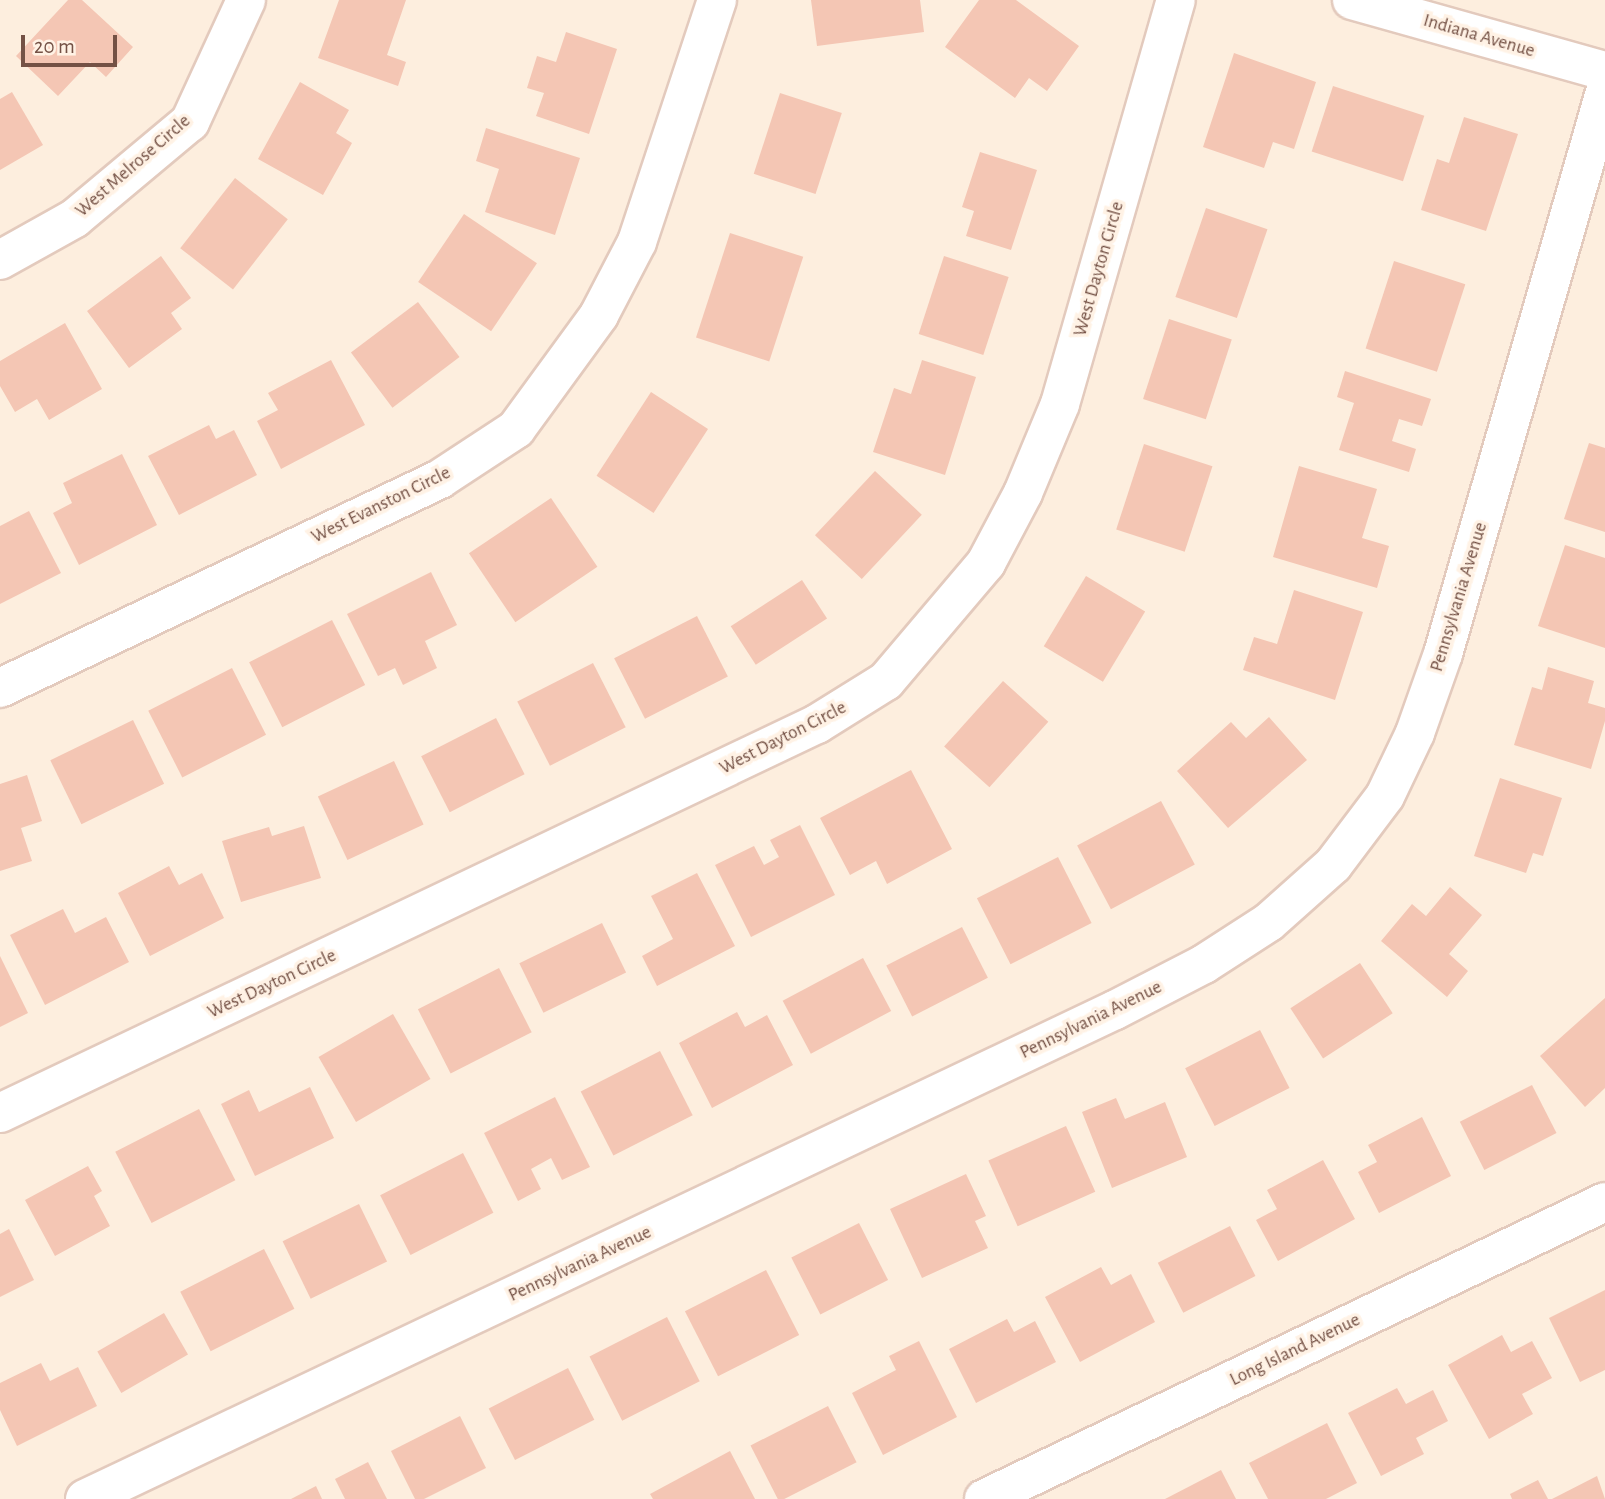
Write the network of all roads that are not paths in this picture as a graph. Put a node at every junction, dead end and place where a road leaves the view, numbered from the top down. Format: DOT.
graph roads {
  1 [pos="246,0"];
  2 [pos="717,0"];
  3 [pos="1176,0"];
  4 [pos="1352,0"];
  5 [pos="1605,71"];
  6 [pos="1605,92"];
  7 [pos="0,260"];
  8 [pos="0,688"];
  9 [pos="0,1113"];
  10 [pos="1605,1202"];
  11 [pos="85,1499"];
  12 [pos="984,1499"];
  1 -- 7 [label="street, West Melrose Circle"];
  2 -- 8 [label="street, West Evanston Circle"];
  3 -- 9 [label="street, West Dayton Circle"];
  4 -- 5 [label="street, Indiana Avenue"];
  6 -- 11 [label="street, Pennsylvania Avenue"];
  10 -- 12 [label="street, Long Island Avenue"];
}
